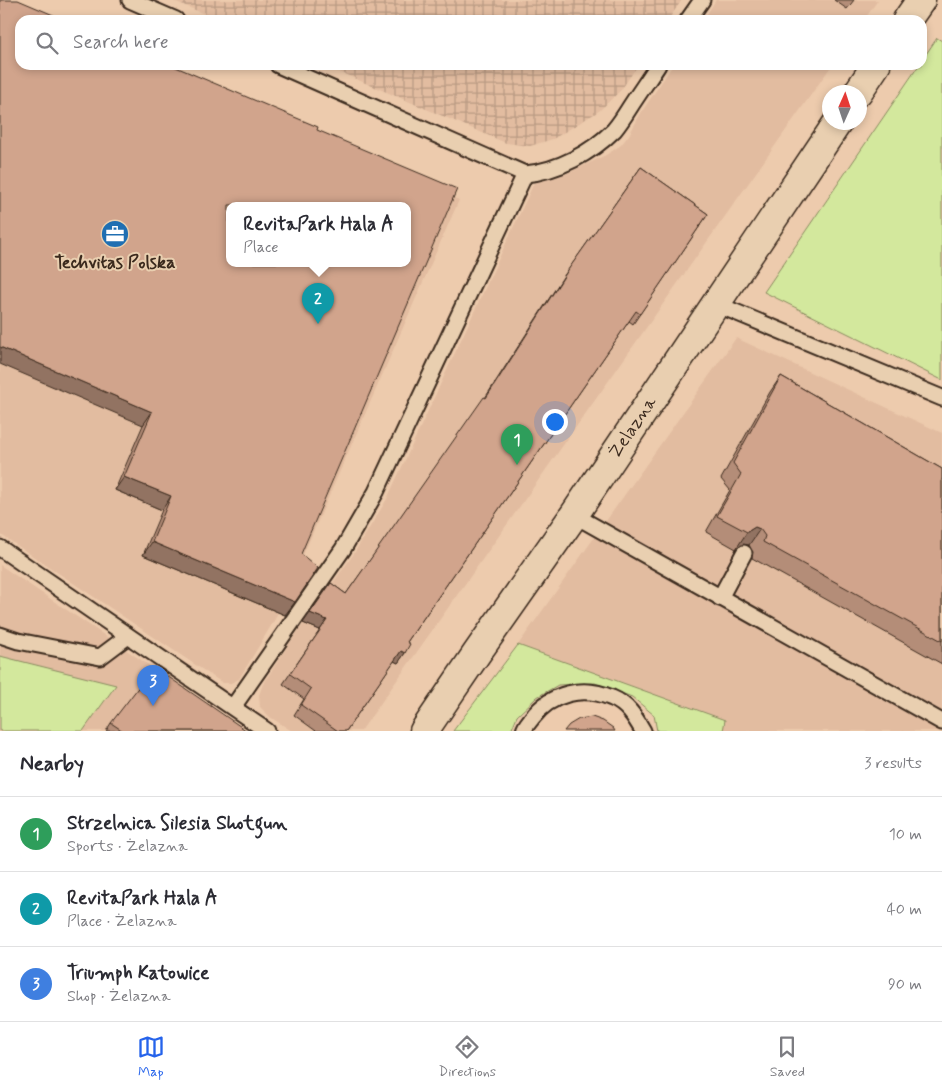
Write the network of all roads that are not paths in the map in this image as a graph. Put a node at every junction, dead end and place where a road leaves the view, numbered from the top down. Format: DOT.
graph roads {
  1 [pos="130,0"];
  2 [pos="702,0"];
  3 [pos="921,0"];
  4 [pos="164,15"];
  5 [pos="692,15"];
  6 [pos="910,15"];
  7 [pos="289,70"];
  8 [pos="655,70"];
  9 [pos="873,70"];
  10 [pos="863,85"];
  11 [pos="833,130"];
  12 [pos="525,174"];
  13 [pos="716,304"];
  14 [pos="942,398"];
  15 [pos="574,516"];
  16 [pos="0,548"];
  17 [pos="744,554"];
  18 [pos="720,598"];
  19 [pos="0,635"];
  20 [pos="128,636"];
  21 [pos="233,707"];
  22 [pos="942,722"];
  23 [pos="267,731"];
  24 [pos="424,731"];
  25 [pos="524,731"];
  26 [pos="643,731"];
  1 -- 4 [label="lane"];
  2 -- 5 [label="lane"];
  3 -- 6 [label="street"];
  7 -- 12 [label="lane"];
  8 -- 12 [label="lane"];
  9 -- 10 [label="street"];
  11 -- 13 [label="street, Żelazna"];
  12 -- 21 [label="lane"];
  13 -- 14 [label="lane"];
  13 -- 15 [label="street, Żelazna"];
  15 -- 18 [label="lane"];
  15 -- 24 [label="street, Żelazna"];
  16 -- 20 [label="lane"];
  17 -- 18 [label="lane"];
  18 -- 22 [label="lane"];
  19 -- 20 [label="lane"];
  20 -- 21 [label="lane"];
  21 -- 23 [label="lane"];
  25 -- 26 [label="lane"];
}
